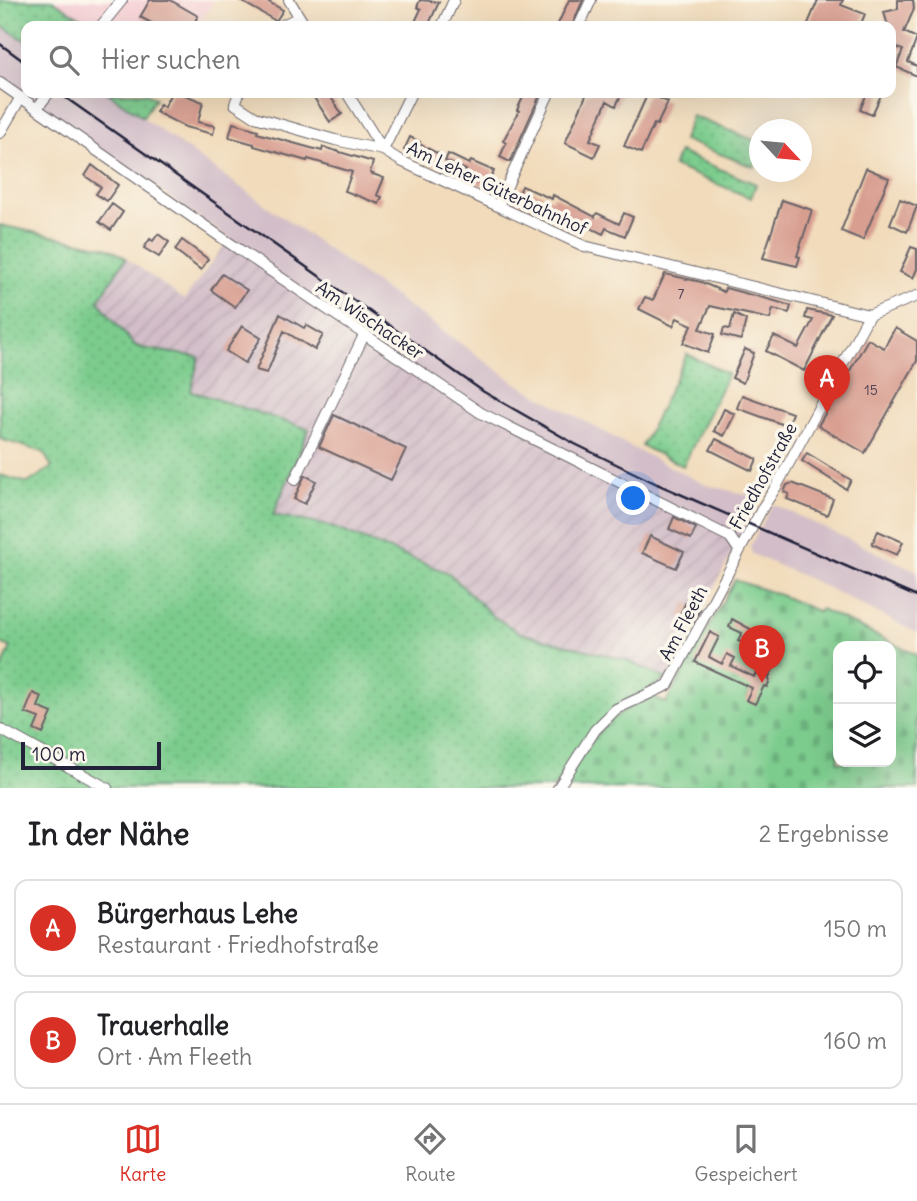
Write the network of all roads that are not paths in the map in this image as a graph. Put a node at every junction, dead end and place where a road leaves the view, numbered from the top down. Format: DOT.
graph roads {
  1 [pos="122,0"];
  2 [pos="289,0"];
  3 [pos="454,0"];
  4 [pos="591,0"];
  5 [pos="105,21"];
  6 [pos="301,21"];
  7 [pos="444,21"];
  8 [pos="581,21"];
  9 [pos="0,83"];
  10 [pos="20,97"];
  11 [pos="22,98"];
  12 [pos="45,98"];
  13 [pos="236,98"];
  14 [pos="350,98"];
  15 [pos="409,98"];
  16 [pos="547,98"];
  17 [pos="37,108"];
  18 [pos="0,133"];
  19 [pos="383,150"];
  20 [pos="498,206"];
  21 [pos="917,296"];
  22 [pos="869,315"];
  23 [pos="364,335"];
  24 [pos="295,480"];
  25 [pos="739,550"];
  26 [pos="0,729"];
  27 [pos="107,788"];
  28 [pos="558,788"];
  1 -- 5 [label="street"];
  2 -- 6 [label="street"];
  3 -- 7 [label="street"];
  4 -- 8 [label="street"];
  9 -- 10 [label="street, Am Wischacker"];
  10 -- 18 [label="street"];
  11 -- 17 [label="street, Am Wischacker"];
  12 -- 17 [label="street"];
  13 -- 19 [label="street, Am Leher Güterbahnhof"];
  14 -- 19 [label="street"];
  15 -- 19 [label="street"];
  16 -- 20 [label="street"];
  17 -- 23 [label="street, Am Wischacker"];
  19 -- 20 [label="street, Am Leher Güterbahnhof"];
  20 -- 22 [label="street, Am Leher Güterbahnhof"];
  21 -- 22 [label="street"];
  22 -- 25 [label="street, Friedhofstraße"];
  23 -- 24 [label="street"];
  23 -- 25 [label="street, Am Wischacker"];
  25 -- 28 [label="street, Am Fleeth"];
  26 -- 27 [label="street"];
}
